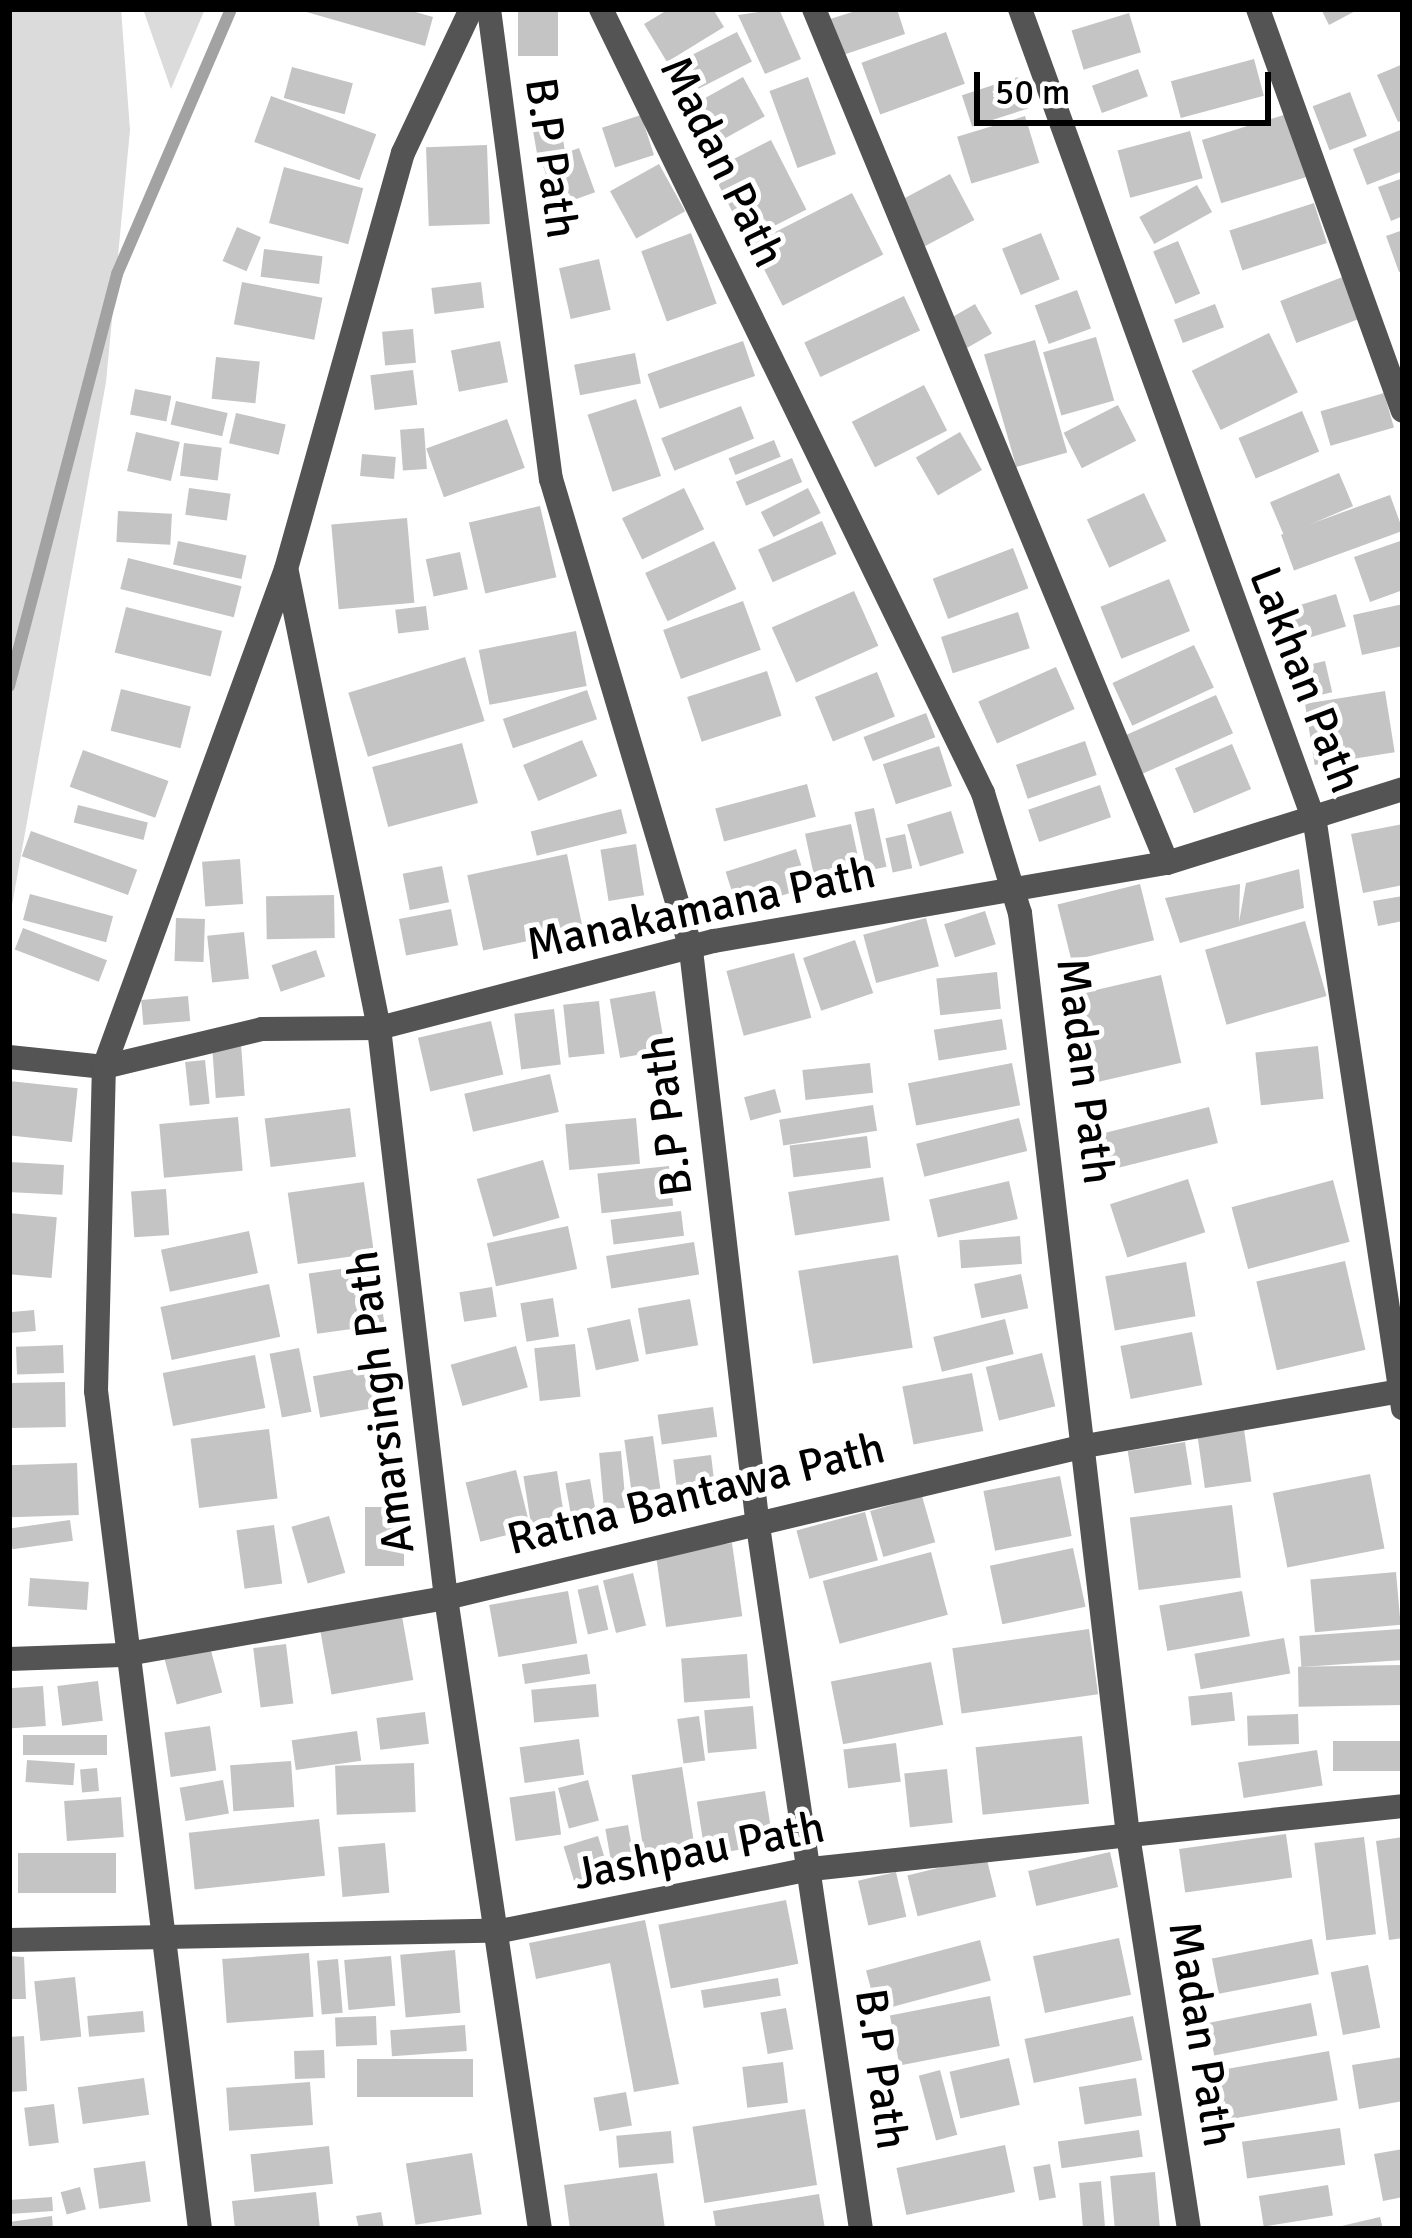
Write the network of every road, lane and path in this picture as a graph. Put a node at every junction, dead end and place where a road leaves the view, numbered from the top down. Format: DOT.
graph roads {
  1 [pos="471,9"];
  2 [pos="489,9"];
  3 [pos="601,9"];
  4 [pos="814,9"];
  5 [pos="1020,9"];
  6 [pos="1258,9"];
  7 [pos="1403,411"];
  8 [pos="286,569"];
  9 [pos="1403,789"];
  10 [pos="1315,823"];
  11 [pos="1167,863"];
  12 [pos="1012,889"];
  13 [pos="691,950"];
  14 [pos="379,1028"];
  15 [pos="9,1058"];
  16 [pos="104,1067"];
  17 [pos="1402,1400"];
  18 [pos="1084,1446"];
  19 [pos="757,1520"];
  20 [pos="446,1598"];
  21 [pos="122,1655"];
  22 [pos="9,1659"];
  23 [pos="1403,1806"];
  24 [pos="1128,1835"];
  25 [pos="811,1869"];
  26 [pos="500,1931"];
  27 [pos="9,1940"];
  28 [pos="160,1940"];
  29 [pos="200,2229"];
  30 [pos="540,2229"];
  31 [pos="861,2229"];
  32 [pos="1189,2229"];
  1 -- 8 [label="street"];
  2 -- 13 [label="street, B.P Path"];
  3 -- 12 [label="street, Madan Path"];
  4 -- 11 [label="street"];
  5 -- 10 [label="street, Lakhan Path"];
  6 -- 7 [label="street"];
  8 -- 14 [label="street, Amarsingh Path"];
  8 -- 16 [label="street"];
  9 -- 10 [label="street, Manakamana Path"];
  10 -- 11 [label="street, Manakamana Path"];
  10 -- 17 [label="street, Lakhan Path"];
  11 -- 12 [label="street, Manakamana Path"];
  12 -- 13 [label="street, Manakamana Path"];
  12 -- 18 [label="street, Madan Path"];
  13 -- 14 [label="street, Manakamana Path"];
  13 -- 19 [label="street, B.P Path"];
  14 -- 16 [label="street, Manakamana Path"];
  14 -- 20 [label="street, Amarsingh Path"];
  15 -- 16 [label="street, Manakamana Path"];
  16 -- 21 [label="street"];
  17 -- 18 [label="street, Ratna Bantawa Path"];
  18 -- 19 [label="street, Ratna Bantawa Path"];
  18 -- 24 [label="street, Madan Path"];
  19 -- 20 [label="street, Ratna Bantawa Path"];
  19 -- 25 [label="street, B.P Path"];
  20 -- 21 [label="street, Ratna Bantawa Path"];
  20 -- 26 [label="street, Amarsingh Path"];
  21 -- 22 [label="street, Ratna Bantawa Path"];
  21 -- 28 [label="street"];
  23 -- 24 [label="street, Jashpau Path"];
  24 -- 25 [label="street, Jashpau Path"];
  24 -- 32 [label="street, Madan Path"];
  25 -- 26 [label="street, Jashpau Path"];
  25 -- 31 [label="street, B.P Path"];
  26 -- 28 [label="street, Jashpau Path"];
  26 -- 30 [label="street, Amarsingh Path"];
  27 -- 28 [label="street, Jashpau Path"];
  28 -- 29 [label="street"];
}
